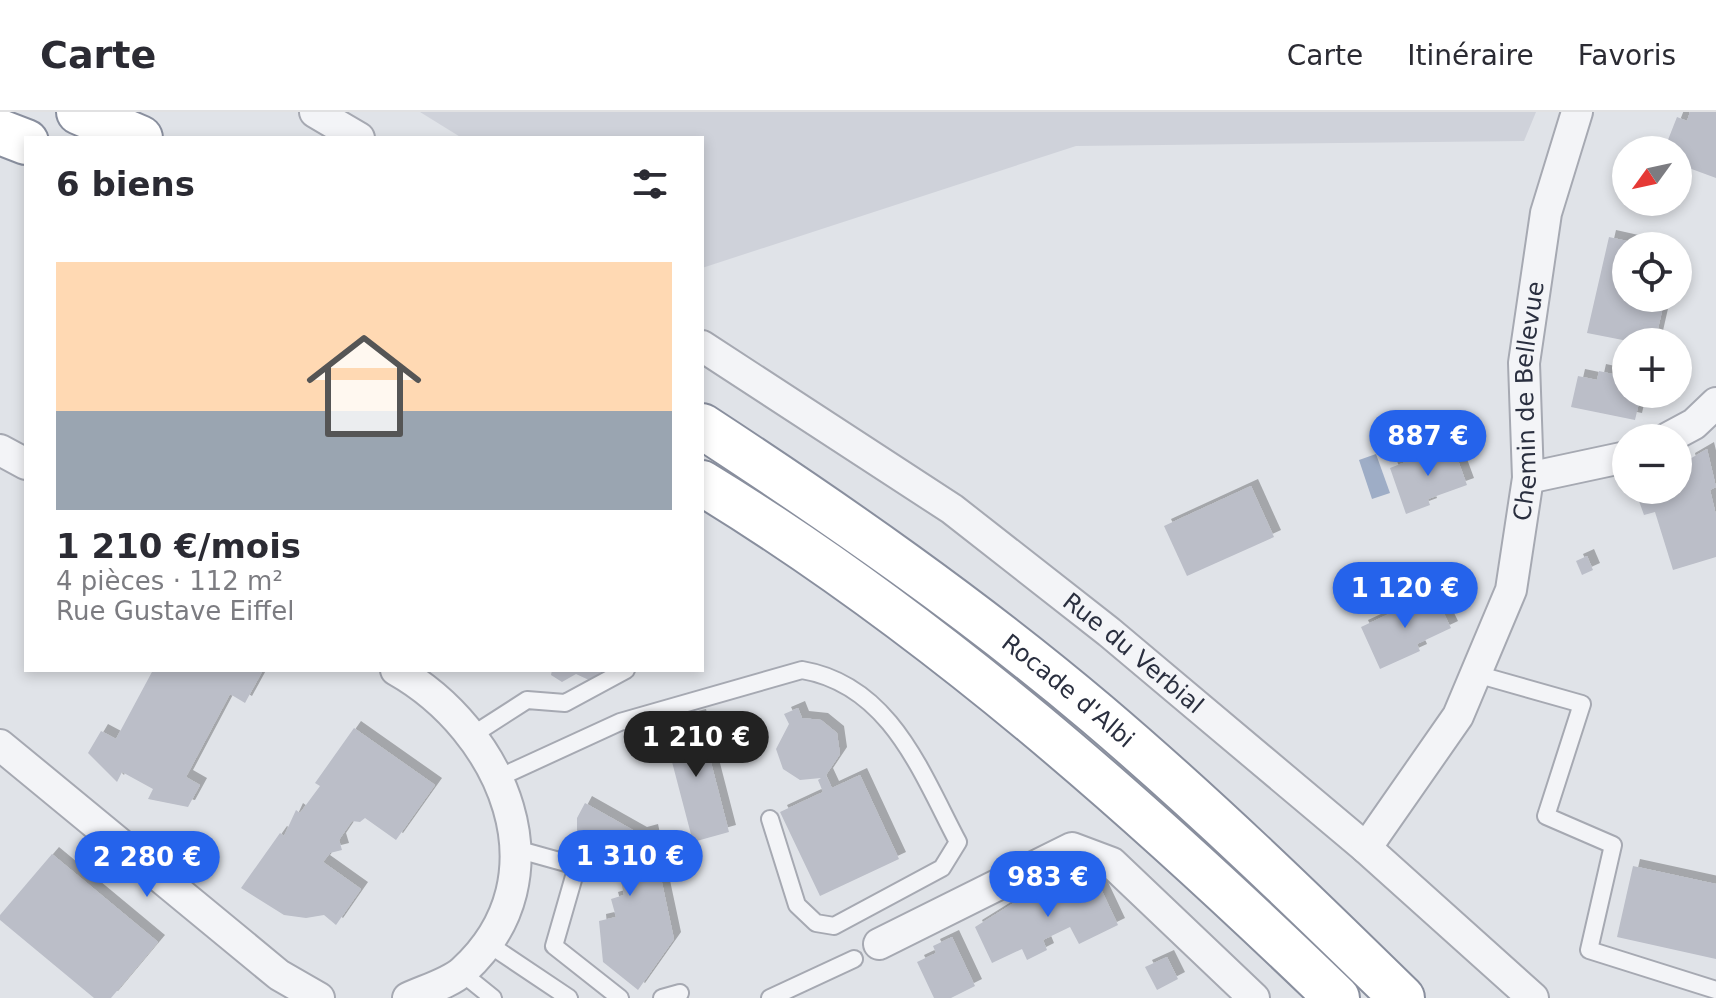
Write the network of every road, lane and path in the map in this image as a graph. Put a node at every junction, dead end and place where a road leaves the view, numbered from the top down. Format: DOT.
graph roads {
  1 [pos="79,112"];
  2 [pos="315,112"];
  3 [pos="1577,112"];
  4 [pos="0,132"];
  5 [pos="135,136"];
  6 [pos="356,136"];
  7 [pos="24,141"];
  8 [pos="704,347"];
  9 [pos="1716,403"];
  10 [pos="1692,425"];
  11 [pos="704,427"];
  12 [pos="0,450"];
  13 [pos="1612,460"];
  14 [pos="24,463"];
  15 [pos="1528,478"];
  16 [pos="704,484"];
  17 [pos="400,672"];
  18 [pos="622,672"];
  19 [pos="1476,674"];
  20 [pos="471,736"];
  21 [pos="0,746"];
  22 [pos="498,778"];
  23 [pos="770,819"];
  24 [pos="1366,848"];
  25 [pos="516,849"];
  26 [pos="487,943"];
  27 [pos="867,952"];
  28 [pos="462,973"];
  29 [pos="1716,990"];
  30 [pos="680,993"];
  31 [pos="319,998"];
  32 [pos="408,998"];
  33 [pos="493,998"];
  34 [pos="569,998"];
  35 [pos="620,998"];
  36 [pos="662,998"];
  37 [pos="770,998"];
  38 [pos="1254,998"];
  39 [pos="1337,998"];
  40 [pos="1402,998"];
  41 [pos="1533,998"];
  1 -- 5 [label="highway"];
  2 -- 6 [label="street"];
  3 -- 15 [label="street, Chemin de Bellevue"];
  4 -- 7 [label="highway"];
  8 -- 24 [label="street, Rue du Verbial"];
  9 -- 10 [label="street"];
  11 -- 40 [label="highway, Rocade d'Albi"];
  12 -- 14 [label="street"];
  13 -- 15 [label="street"];
  15 -- 19 [label="street, Chemin de Bellevue"];
  16 -- 39 [label="highway, Rocade d'Albi"];
  17 -- 20 [label="street"];
  18 -- 20 [label="lane"];
  19 -- 24 [label="street, Chemin de Bellevue"];
  19 -- 29 [label="lane"];
  20 -- 22 [label="street"];
  21 -- 31 [label="street"];
  22 -- 23 [label="lane"];
  22 -- 25 [label="street"];
  24 -- 41 [label="street, Rue du Verbial"];
  25 -- 26 [label="street"];
  25 -- 35 [label="lane"];
  26 -- 28 [label="street"];
  26 -- 34 [label="lane"];
  27 -- 37 [label="lane"];
  27 -- 38 [label="street"];
  28 -- 32 [label="street"];
  28 -- 33 [label="lane"];
  30 -- 36 [label="lane"];
}
